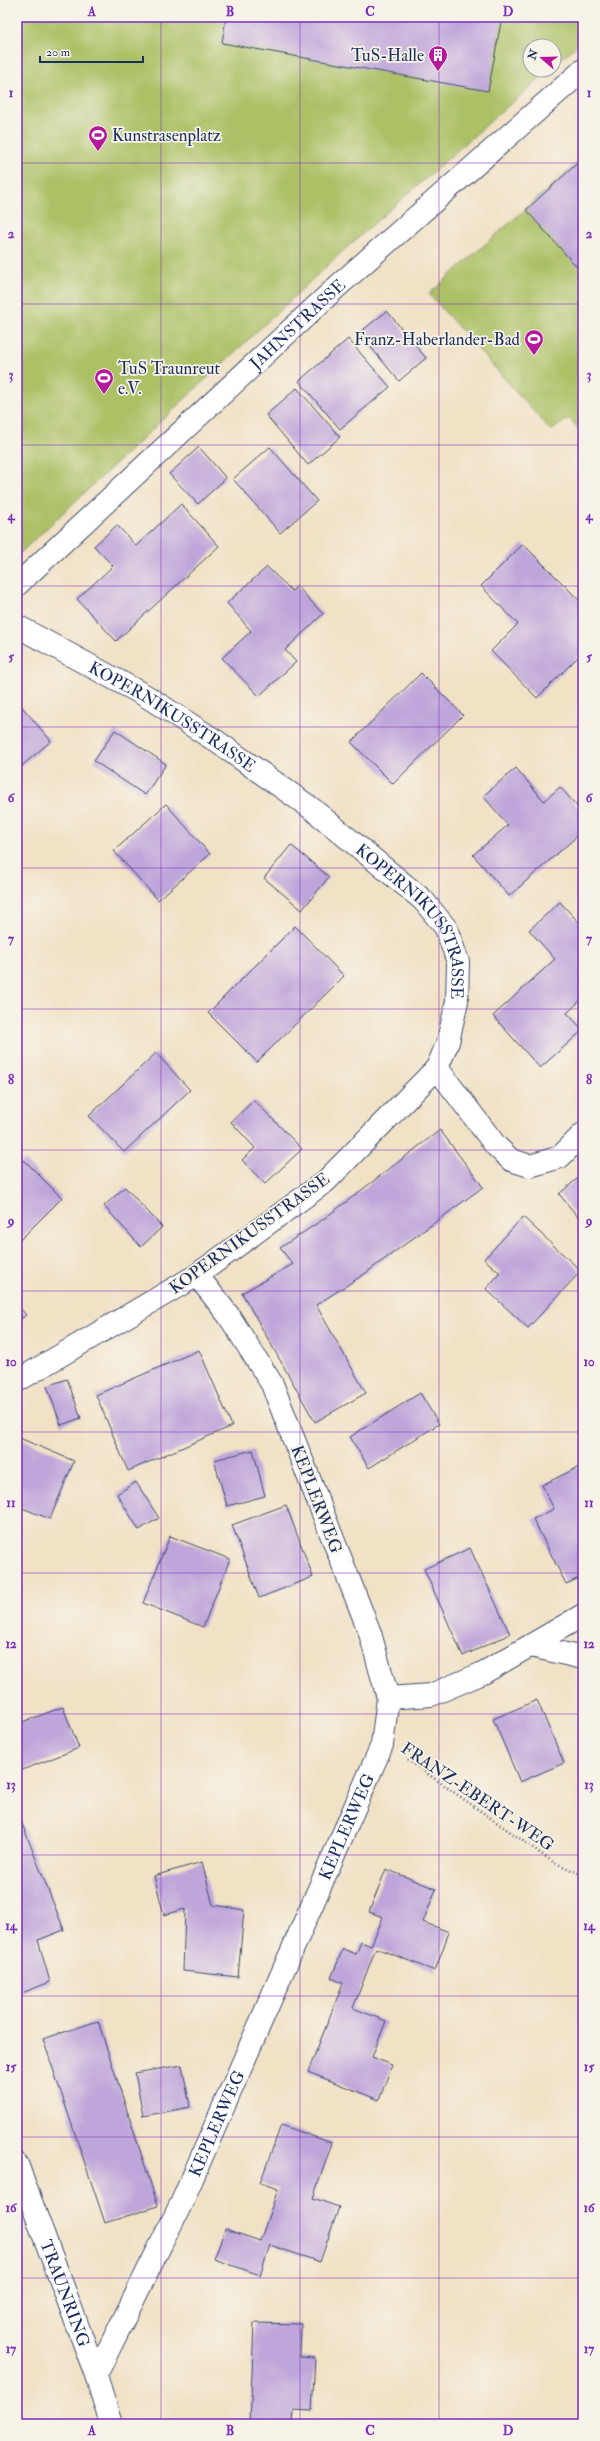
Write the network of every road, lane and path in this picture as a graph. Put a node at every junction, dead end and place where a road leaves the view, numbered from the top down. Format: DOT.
graph roads {
  1 [pos="583,70"];
  2 [pos="17,585"];
  3 [pos="17,626"];
  4 [pos="437,1068"];
  5 [pos="583,1134"];
  6 [pos="197,1275"];
  7 [pos="17,1381"];
  8 [pos="583,1615"];
  9 [pos="531,1646"];
  10 [pos="583,1658"];
  11 [pos="388,1698"];
  12 [pos="382,1745"];
  13 [pos="583,1875"];
  14 [pos="17,2164"];
  15 [pos="96,2376"];
  16 [pos="111,2424"];
  1 -- 2 [label="street, JAHNSTRASSE"];
  3 -- 4 [label="street, KOPERNIKUSSTRASSE"];
  4 -- 5 [label="street"];
  4 -- 6 [label="street, KOPERNIKUSSTRASSE"];
  6 -- 7 [label="street, KOPERNIKUSSTRASSE"];
  6 -- 11 [label="street, KEPLERWEG"];
  8 -- 9 [label="street"];
  9 -- 10 [label="street"];
  9 -- 11 [label="street"];
  11 -- 12 [label="street, KEPLERWEG"];
  12 -- 13 [label="path, FRANZ-EBERT-WEG"];
  12 -- 15 [label="street, KEPLERWEG"];
  14 -- 15 [label="street, TRAUNRING"];
  15 -- 16 [label="street, TRAUNRING"];
}
